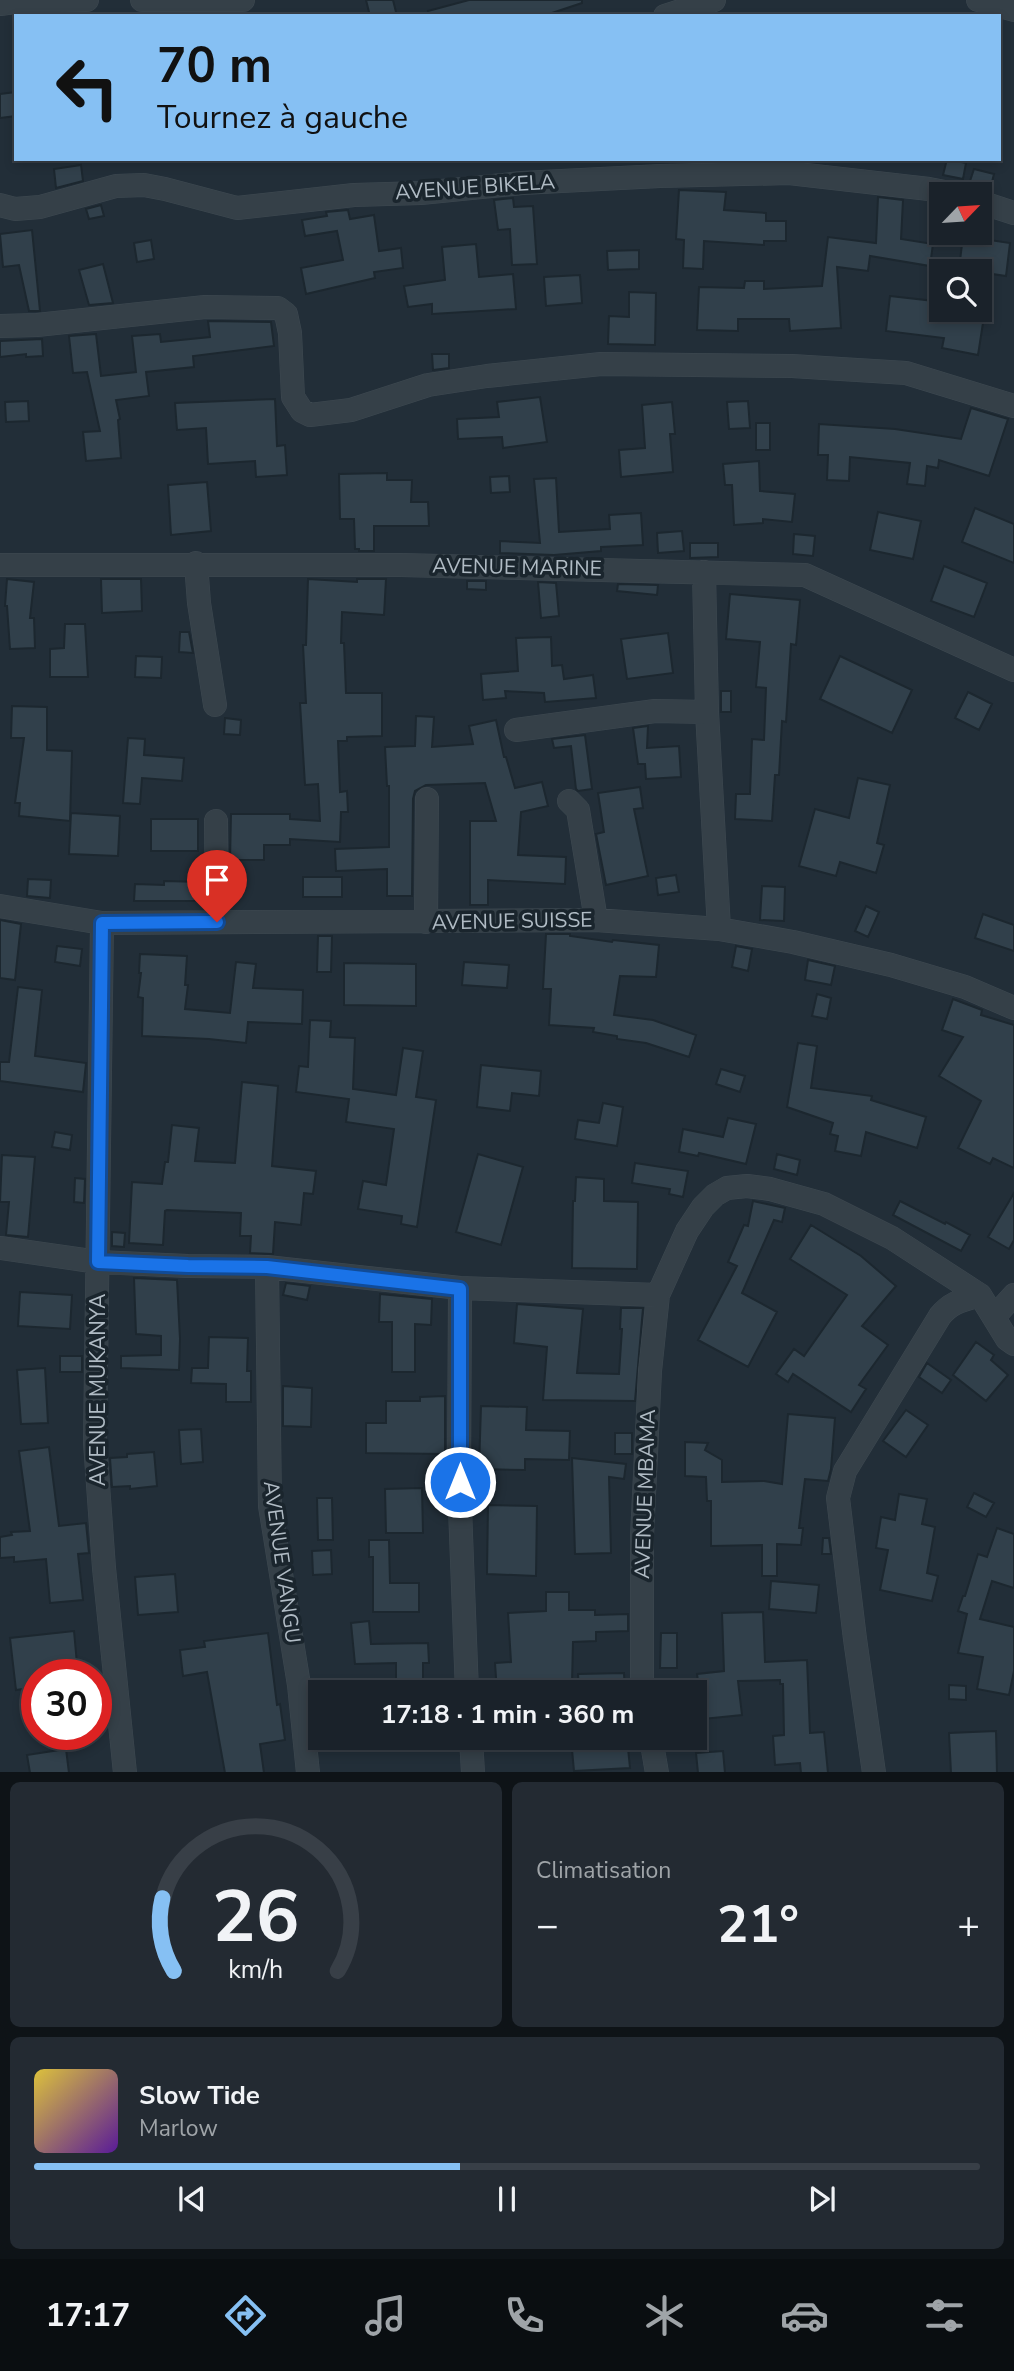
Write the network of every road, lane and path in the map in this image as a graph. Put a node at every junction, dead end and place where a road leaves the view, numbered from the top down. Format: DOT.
graph roads {
  1 [pos="87,0"];
  2 [pos="142,0"];
  3 [pos="243,0"];
  4 [pos="714,0"];
  5 [pos="978,0"];
  6 [pos="0,4"];
  7 [pos="1014,10"];
  8 [pos="671,14"];
  9 [pos="929,189"];
  10 [pos="0,205"];
  11 [pos="992,206"];
  12 [pos="1014,212"];
  13 [pos="0,326"];
  14 [pos="1014,406"];
  15 [pos="196,563"];
  16 [pos="0,565"];
  17 [pos="705,572"];
  18 [pos="1014,670"];
  19 [pos="215,705"];
  20 [pos="707,712"];
  21 [pos="516,730"];
  22 [pos="427,799"];
  23 [pos="569,801"];
  24 [pos="216,821"];
  25 [pos="0,906"];
  26 [pos="596,920"];
  27 [pos="217,922"];
  28 [pos="426,922"];
  29 [pos="102,923"];
  30 [pos="719,929"];
  31 [pos="1014,1007"];
  32 [pos="0,1248"];
  33 [pos="98,1262"];
  34 [pos="267,1267"];
  35 [pos="460,1289"];
  36 [pos="658,1295"];
  37 [pos="980,1295"];
  38 [pos="1014,1295"];
  39 [pos="994,1317"];
  40 [pos="1014,1343"];
  41 [pos="467,1680"];
  42 [pos="642,1680"];
  43 [pos="472,1750"];
  44 [pos="654,1750"];
  45 [pos="125,1772"];
  46 [pos="308,1772"];
  47 [pos="473,1772"];
  48 [pos="657,1772"];
  49 [pos="874,1772"];
  1 -- 6 [label="street"];
  2 -- 3 [label="street"];
  4 -- 8 [label="street"];
  5 -- 7 [label="street"];
  9 -- 10 [label="street, AVENUE BIKELA"];
  11 -- 12 [label="street"];
  13 -- 14 [label="street"];
  15 -- 16 [label="street, AVENUE MARINE"];
  15 -- 17 [label="street, AVENUE MARINE"];
  15 -- 19 [label="street"];
  17 -- 18 [label="street, AVENUE MARINE"];
  17 -- 20 [label="street"];
  20 -- 21 [label="street"];
  20 -- 30 [label="street"];
  22 -- 28 [label="street"];
  23 -- 26 [label="street"];
  24 -- 27 [label="street"];
  25 -- 29 [label="street, AVENUE SUISSE"];
  26 -- 28 [label="street, AVENUE SUISSE"];
  26 -- 30 [label="street, AVENUE SUISSE"];
  27 -- 28 [label="street, AVENUE SUISSE"];
  27 -- 29 [label="street, AVENUE SUISSE"];
  29 -- 33 [label="street, AVENUE MUKANYA"];
  30 -- 31 [label="street, AVENUE SUISSE"];
  32 -- 33 [label="street"];
  33 -- 34 [label="street"];
  33 -- 45 [label="street, AVENUE MUKANYA"];
  34 -- 35 [label="street"];
  34 -- 46 [label="street, AVENUE VANGU"];
  35 -- 36 [label="street"];
  35 -- 41 [label="street"];
  36 -- 37 [label="street, AVENUE MBAMA"];
  36 -- 42 [label="street, AVENUE MBAMA"];
  37 -- 39 [label="street"];
  37 -- 49 [label="street"];
  38 -- 39 [label="street"];
  39 -- 40 [label="street"];
  43 -- 47 [label="street"];
  44 -- 48 [label="street"];
}
